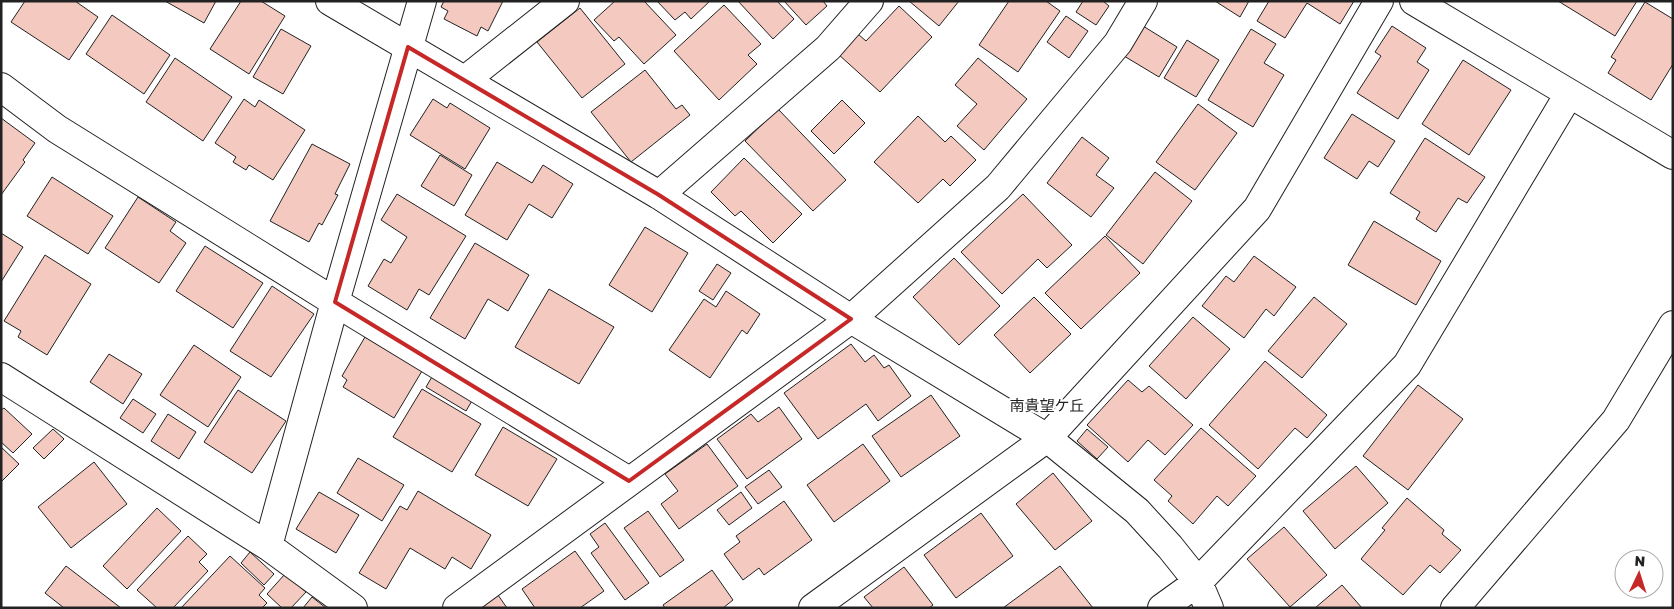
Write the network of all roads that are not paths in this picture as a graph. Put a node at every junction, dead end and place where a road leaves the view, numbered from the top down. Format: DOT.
graph roads {
  1 [pos="330,1"];
  2 [pos="422,1"];
  3 [pos="566,1"];
  4 [pos="869,1"];
  5 [pos="1143,1"];
  6 [pos="1379,1"];
  7 [pos="1414,1"];
  8 [pos="408,48"];
  9 [pos="465,80"];
  10 [pos="1,87"];
  11 [pos="1569,94"];
  12 [pos="1673,155"];
  13 [pos="659,195"];
  14 [pos="335,302"];
  15 [pos="851,319"];
  16 [pos="1673,324"];
  17 [pos="1,377"];
  18 [pos="1047,438"];
  19 [pos="629,481"];
  20 [pos="268,546"];
  21 [pos="1198,582"];
  22 [pos="353,608"];
  23 [pos="457,608"];
  24 [pos="813,608"];
  25 [pos="1162,608"];
  26 [pos="1209,608"];
  27 [pos="1455,608"];
  1 -- 8 [label="street"];
  2 -- 8 [label="street"];
  3 -- 9 [label="street"];
  4 -- 13 [label="street"];
  5 -- 15 [label="street"];
  6 -- 18 [label="street"];
  7 -- 11 [label="street"];
  8 -- 9 [label="street"];
  8 -- 14 [label="street"];
  9 -- 13 [label="street"];
  10 -- 14 [label="street"];
  11 -- 12 [label="street"];
  11 -- 21 [label="street"];
  13 -- 15 [label="street"];
  14 -- 19 [label="street"];
  14 -- 20 [label="street"];
  15 -- 18 [label="street"];
  15 -- 19 [label="street"];
  16 -- 27 [label="street"];
  17 -- 20 [label="street"];
  18 -- 21 [label="street"];
  18 -- 24 [label="street"];
  19 -- 23 [label="street"];
  20 -- 22 [label="street"];
  21 -- 25 [label="street"];
  21 -- 26 [label="street"];
}
